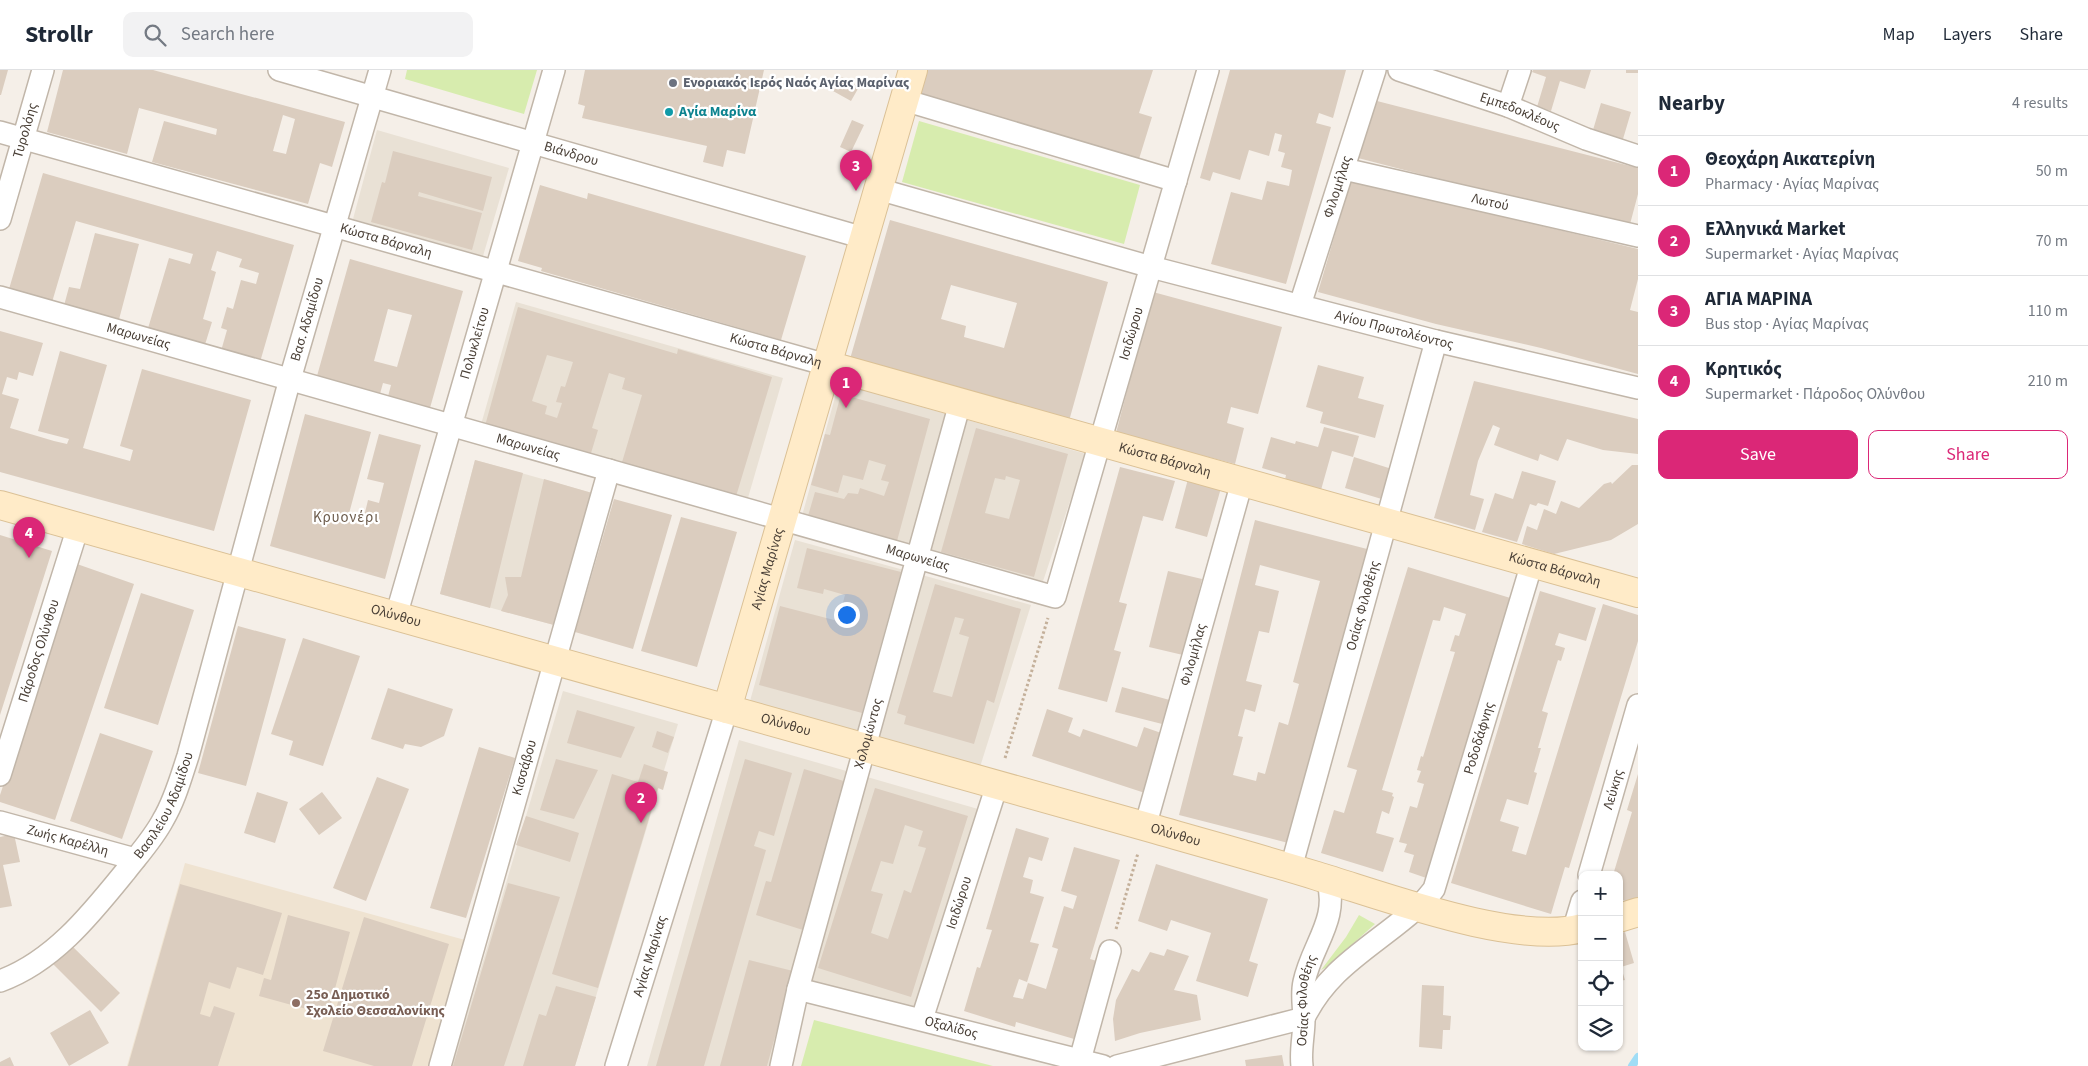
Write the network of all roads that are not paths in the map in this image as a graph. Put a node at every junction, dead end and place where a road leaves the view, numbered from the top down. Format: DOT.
graph roads {
  1 [pos="43,70"];
  2 [pos="279,70"];
  3 [pos="380,70"];
  4 [pos="554,70"];
  5 [pos="913,70"];
  6 [pos="1208,70"];
  7 [pos="1375,70"];
  8 [pos="1399,70"];
  9 [pos="1520,70"];
  10 [pos="372,96"];
  11 [pos="904,100"];
  12 [pos="1508,106"];
  13 [pos="0,132"];
  14 [pos="23,138"];
  15 [pos="533,144"];
  16 [pos="1638,156"];
  17 [pos="1344,168"];
  18 [pos="1176,181"];
  19 [pos="878,189"];
  20 [pos="0,219"];
  21 [pos="335,227"];
  22 [pos="1638,236"];
  23 [pos="864,238"];
  24 [pos="1151,267"];
  25 [pos="496,272"];
  26 [pos="0,297"];
  27 [pos="1300,305"];
  28 [pos="1436,342"];
  29 [pos="827,365"];
  30 [pos="290,379"];
  31 [pos="1638,388"];
  32 [pos="960,403"];
  33 [pos="451,425"];
  34 [pos="1100,442"];
  35 [pos="609,470"];
  36 [pos="1242,482"];
  37 [pos="0,505"];
  38 [pos="782,519"];
  39 [pos="1385,522"];
  40 [pos="78,527"];
  41 [pos="917,557"];
  42 [pos="1532,564"];
  43 [pos="238,572"];
  44 [pos="1636,587"];
  45 [pos="1055,597"];
  46 [pos="396,616"];
  47 [pos="556,661"];
  48 [pos="1638,705"];
  49 [pos="727,709"];
  50 [pos="864,748"];
  51 [pos="0,775"];
  52 [pos="997,785"];
  53 [pos="0,822"];
  54 [pos="1145,827"];
  55 [pos="135,859"];
  56 [pos="1291,868"];
  57 [pos="1590,871"];
  58 [pos="1327,879"];
  59 [pos="1419,907"];
  60 [pos="1638,912"];
  61 [pos="1579,916"];
  62 [pos="1623,917"];
  63 [pos="1577,930"];
  64 [pos="1110,951"];
  65 [pos="0,980"];
  66 [pos="798,989"];
  67 [pos="1304,1018"];
  68 [pos="922,1019"];
  69 [pos="1080,1060"];
  70 [pos="440,1066"];
  71 [pos="616,1066"];
  72 [pos="781,1066"];
  73 [pos="1103,1066"];
  74 [pos="1117,1066"];
  75 [pos="1302,1066"];
  1 -- 14 [label="street, Τυρολόης"];
  2 -- 10 [label="street, Βιάνδρου"];
  3 -- 10 [label="street, Βασ. Αδαμίδου"];
  4 -- 15 [label="street, Πολυκλείτου"];
  5 -- 11 [label="street, Αγίας Μαρίνας"];
  6 -- 18 [label="street, Ισιδώρου"];
  7 -- 17 [label="street, Φιλομήλας"];
  8 -- 12 [label="street, Εμπεδοκλέους"];
  9 -- 12 [label="street"];
  10 -- 15 [label="street, Βιάνδρου"];
  10 -- 21 [label="street, Βασ. Αδαμίδου"];
  11 -- 18 [label="street"];
  11 -- 19 [label="street, Αγίας Μαρίνας"];
  12 -- 16 [label="street, Εμπεδοκλέους"];
  13 -- 14 [label="street, Κώστα Βάρναλη"];
  14 -- 20 [label="street, Τυρολόης"];
  14 -- 21 [label="street, Κώστα Βάρναλη"];
  15 -- 23 [label="street, Βιάνδρου"];
  15 -- 25 [label="street, Πολυκλείτου"];
  17 -- 22 [label="street, Λωτού"];
  17 -- 27 [label="street, Φιλομήλας"];
  18 -- 24 [label="street, Ισιδώρου"];
  19 -- 23 [label="street, Αγίας Μαρίνας"];
  19 -- 24 [label="street, Αγίου Πρωτολέοντος"];
  21 -- 25 [label="street, Κώστα Βάρναλη"];
  21 -- 30 [label="street, Βασ. Αδαμίδου"];
  23 -- 29 [label="street, Αγίας Μαρίνας"];
  24 -- 27 [label="street, Αγίου Πρωτολέοντος"];
  24 -- 34 [label="street, Ισιδώρου"];
  25 -- 29 [label="street, Κώστα Βάρναλη"];
  25 -- 33 [label="street, Πολυκλείτου"];
  26 -- 30 [label="street, Μαρωνείας"];
  27 -- 28 [label="street, Αγίου Πρωτολέοντος"];
  28 -- 31 [label="street, Αγίου Πρωτολέοντος"];
  28 -- 39 [label="street, Οσίας Φιλοθέης"];
  29 -- 32 [label="street, Κώστα Βάρναλη"];
  29 -- 38 [label="street, Αγίας Μαρίνας"];
  30 -- 33 [label="street, Μαρωνείας"];
  30 -- 43 [label="street, Βασ. Αδαμίδου"];
  32 -- 34 [label="street, Κώστα Βάρναλη"];
  32 -- 41 [label="street, Χολομώντος"];
  33 -- 35 [label="street, Μαρωνείας"];
  33 -- 46 [label="street, Πολυκλείτου"];
  34 -- 36 [label="street, Κώστα Βάρναλη"];
  34 -- 45 [label="street, Ισιδώρου"];
  35 -- 38 [label="street, Μαρωνείας"];
  35 -- 47 [label="street, Κισσάβου"];
  36 -- 39 [label="street, Κώστα Βάρναλη"];
  36 -- 54 [label="street, Φιλομήλας"];
  37 -- 40 [label="street, Ολύνθου"];
  38 -- 41 [label="street, Μαρωνείας"];
  38 -- 49 [label="street, Αγίας Μαρίνας"];
  39 -- 42 [label="street, Κώστα Βάρναλη"];
  39 -- 56 [label="street, Οσίας Φιλοθέης"];
  40 -- 43 [label="street, Ολύνθου"];
  40 -- 51 [label="street, Πάροδος Ολύνθου"];
  41 -- 45 [label="street, Μαρωνείας"];
  41 -- 50 [label="street, Χολομώντος"];
  42 -- 44 [label="street, Κώστα Βάρναλη"];
  42 -- 59 [label="street, Ροδοδάφνης"];
  43 -- 46 [label="street, Ολύνθου"];
  43 -- 55 [label="street, Βασιλείου Αδαμίδου"];
  46 -- 47 [label="street, Ολύνθου"];
  47 -- 49 [label="street, Ολύνθου"];
  47 -- 70 [label="street, Κισσάβου"];
  48 -- 57 [label="street, Λεύκης"];
  49 -- 50 [label="street, Ολύνθου"];
  49 -- 71 [label="street, Αγίας Μαρίνας"];
  50 -- 52 [label="street, Ολύνθου"];
  50 -- 66 [label="street, Χολομώντος"];
  52 -- 54 [label="street, Ολύνθου"];
  52 -- 68 [label="street, Ισιδώρου"];
  53 -- 55 [label="street, Ζωής Καρέλλη"];
  54 -- 56 [label="street, Ολύνθου"];
  55 -- 65 [label="street, Βασιλείου Αδαμίδου"];
  56 -- 58 [label="street, Ολύνθου"];
  58 -- 59 [label="street, Ολύνθου"];
  58 -- 67 [label="street, Οσίας Φιλοθέης"];
  59 -- 63 [label="street, Ολύνθου"];
  59 -- 67 [label="street, Ροδοδάφνης"];
  60 -- 62 [label="street"];
  61 -- 63 [label="street"];
  64 -- 69 [label="street"];
  66 -- 68 [label="street, Οξαλίδος"];
  66 -- 72 [label="street, Χολομώντος"];
  67 -- 74 [label="street"];
  67 -- 75 [label="street, Οσίας Φιλοθέης"];
  68 -- 69 [label="street, Οξαλίδος"];
  69 -- 73 [label="street, Οξαλίδος"];
}
